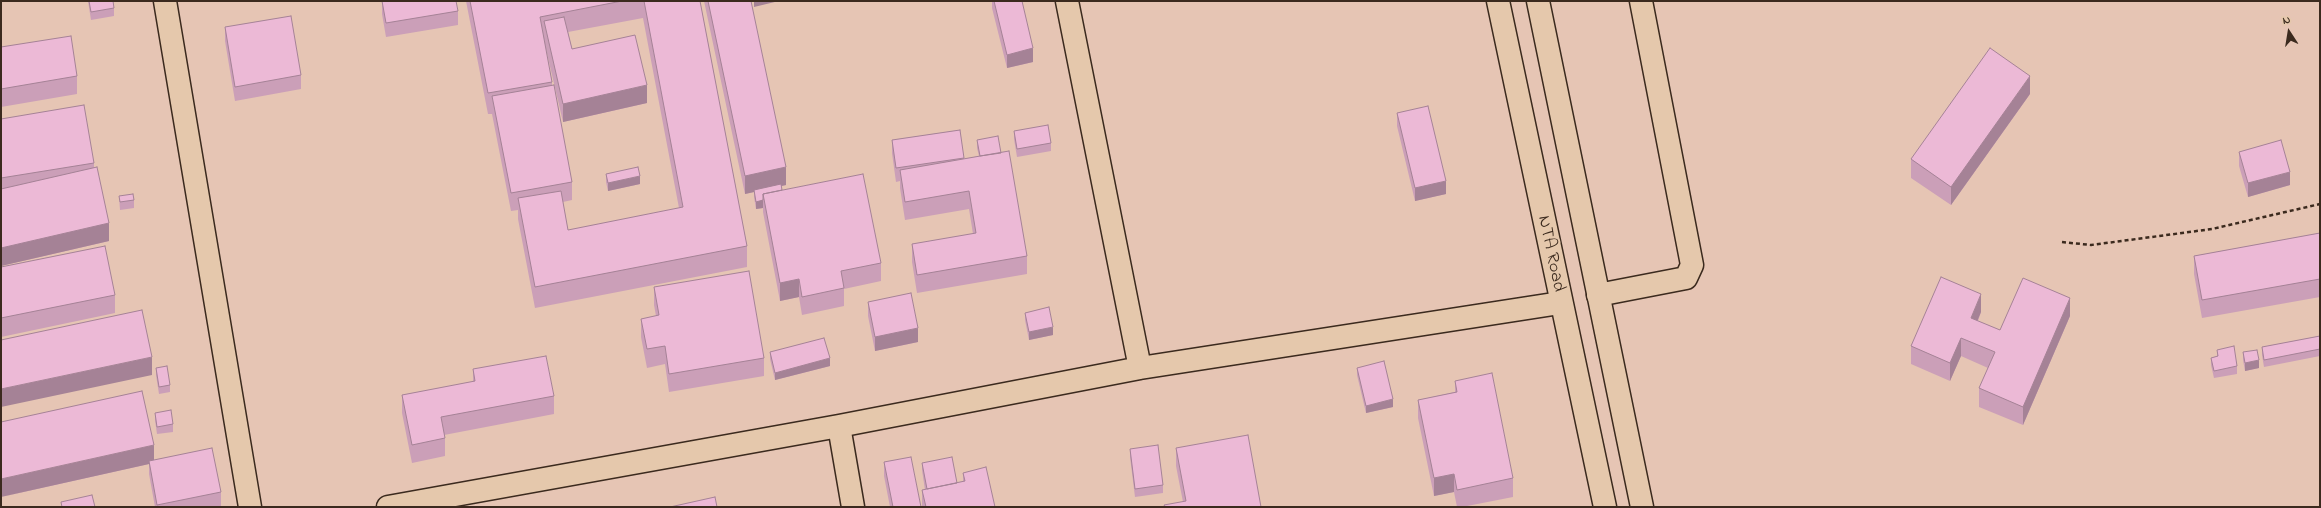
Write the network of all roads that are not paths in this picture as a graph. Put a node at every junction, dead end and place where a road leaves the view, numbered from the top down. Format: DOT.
graph roads {
  1 [pos="165,1"];
  2 [pos="1067,1"];
  3 [pos="1498,1"];
  4 [pos="1538,1"];
  5 [pos="1641,1"];
  6 [pos="1598,295"];
  7 [pos="1560,303"];
  8 [pos="1140,368"];
  9 [pos="839,426"];
  10 [pos="430,503"];
  11 [pos="250,507"];
  12 [pos="388,507"];
  13 [pos="853,507"];
  14 [pos="1605,507"];
  15 [pos="1642,507"];
  1 -- 11 [label="street"];
  2 -- 8 [label="street"];
  3 -- 7 [label="street, NTA Road"];
  4 -- 6 [label="street"];
  5 -- 6 [label="street"];
  6 -- 15 [label="street"];
  7 -- 8 [label="street"];
  7 -- 14 [label="street, NTA Road"];
  8 -- 9 [label="street"];
  9 -- 10 [label="street"];
  9 -- 13 [label="street"];
  10 -- 12 [label="street"];
}
